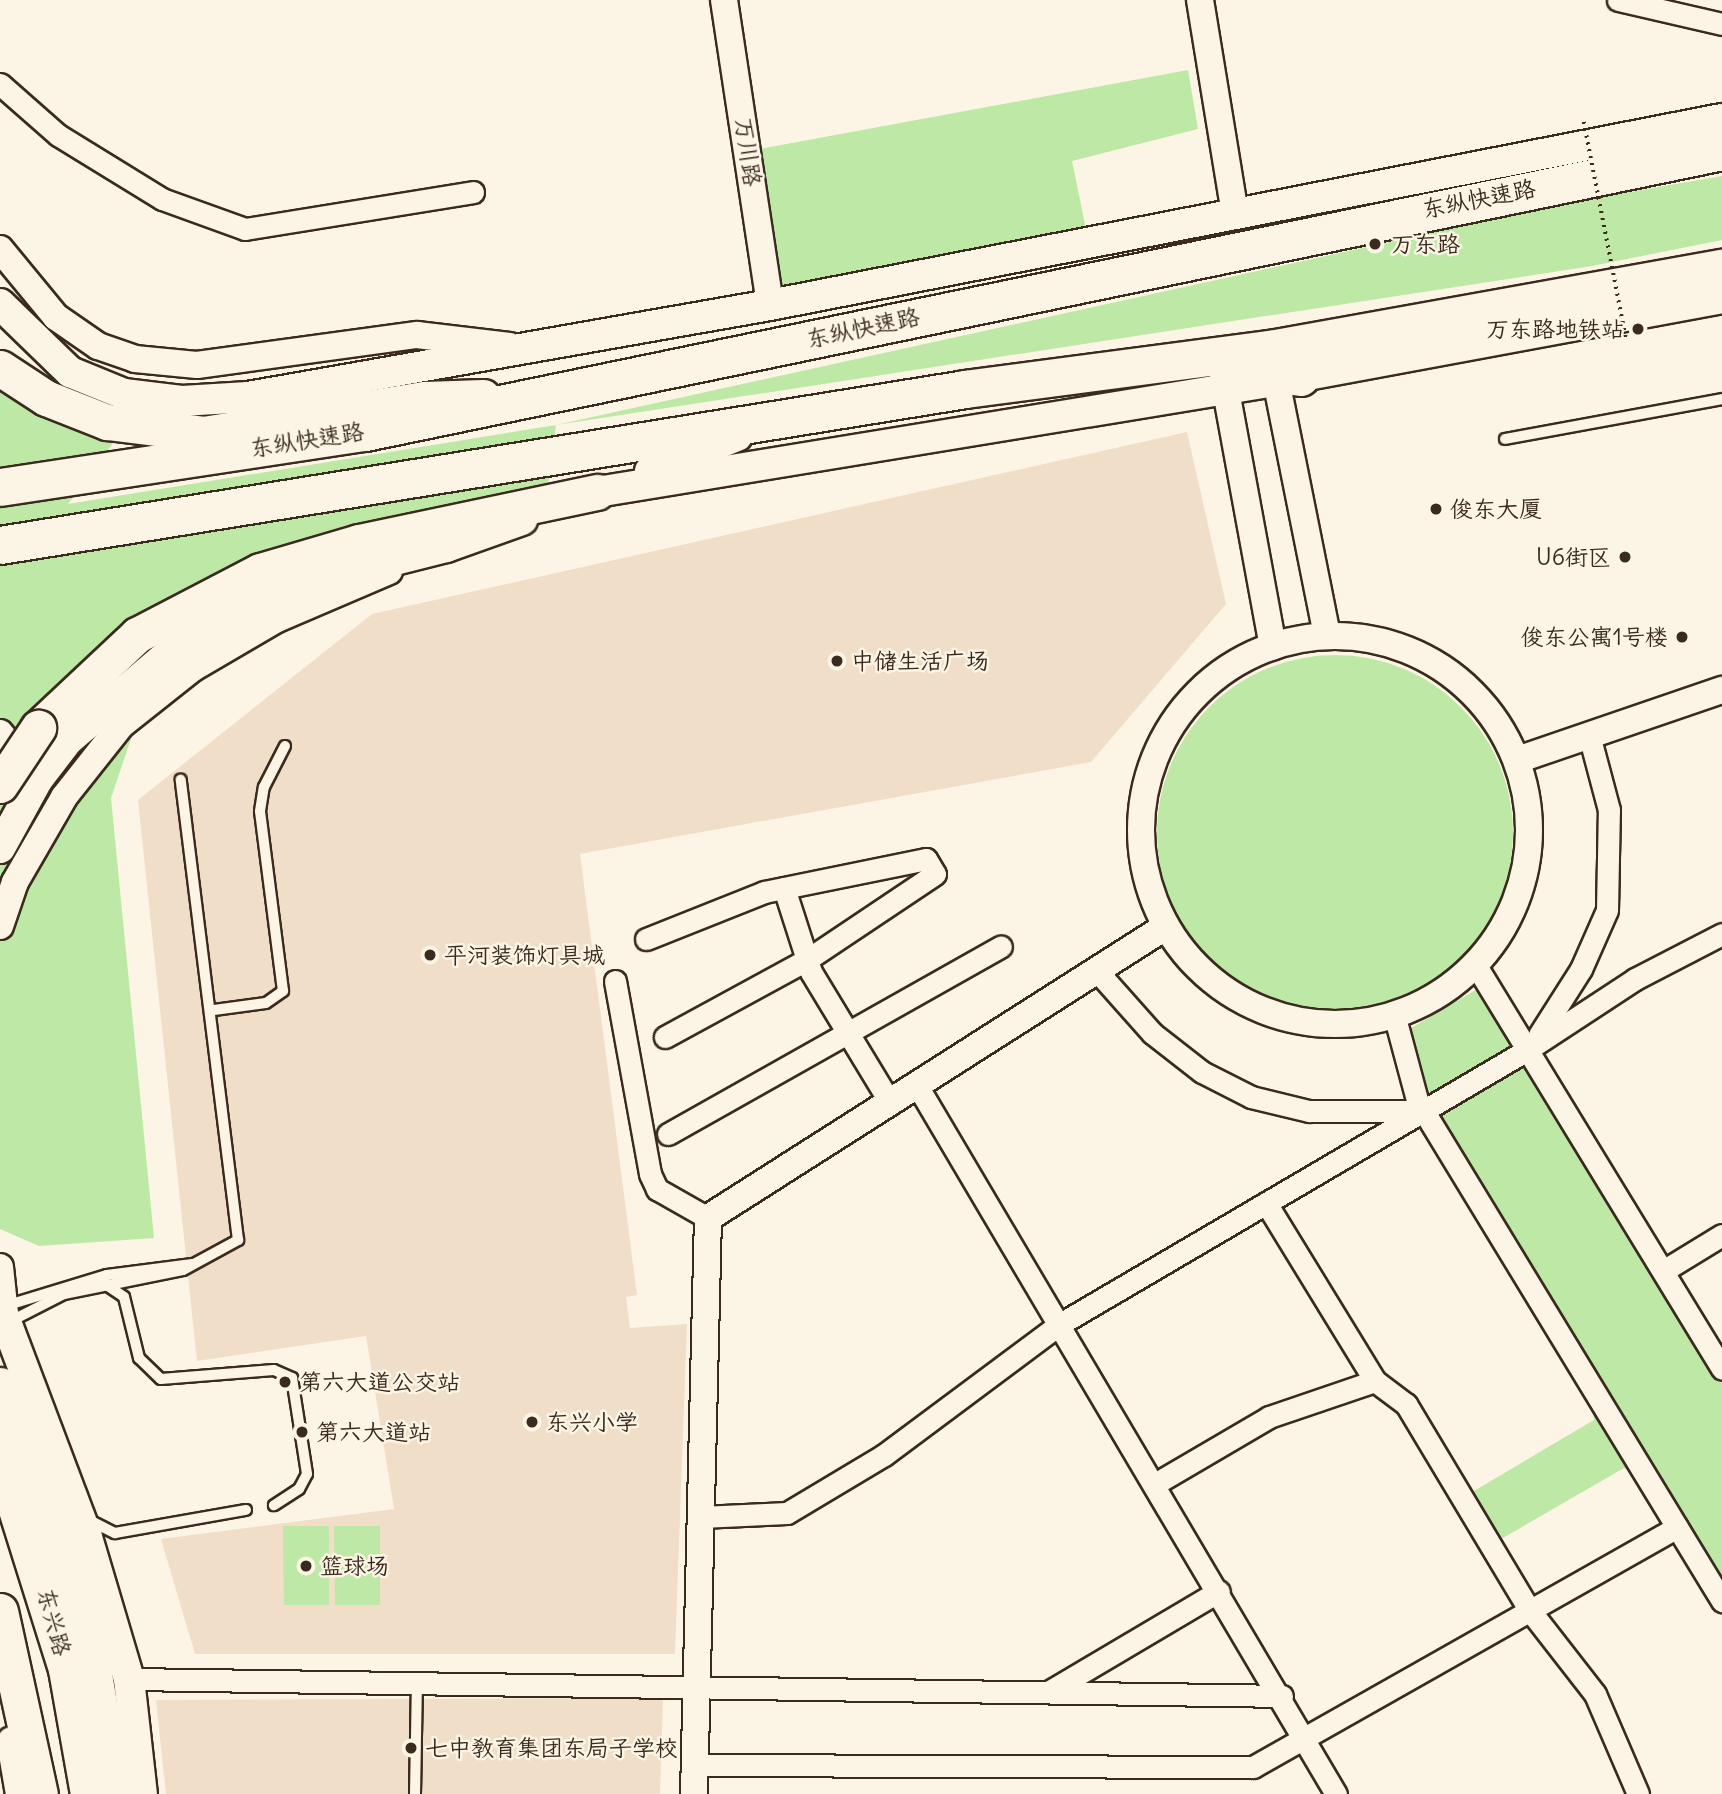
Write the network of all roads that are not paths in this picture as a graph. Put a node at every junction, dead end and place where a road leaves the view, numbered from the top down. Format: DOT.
graph roads {
  1 [pos="724,0"];
  2 [pos="1200,0"];
  3 [pos="1618,0"];
  4 [pos="1722,24"];
  5 [pos="0,84"];
  6 [pos="1722,119"];
  7 [pos="1722,151"];
  8 [pos="473,192"];
  9 [pos="1235,214"];
  10 [pos="0,249"];
  11 [pos="1722,268"];
  12 [pos="1722,299"];
  13 [pos="0,304"];
  14 [pos="770,305"];
  15 [pos="0,344"];
  16 [pos="528,348"];
  17 [pos="0,368"];
  18 [pos="1213,368"];
  19 [pos="1280,370"];
  20 [pos="550,394"];
  21 [pos="1722,399"];
  22 [pos="779,418"];
  23 [pos="107,422"];
  24 [pos="1505,439"];
  25 [pos="0,487"];
  26 [pos="597,492"];
  27 [pos="0,545"];
  28 [pos="446,547"];
  29 [pos="1327,636"];
  30 [pos="1273,646"];
  31 [pos="1722,690"];
  32 [pos="0,733"];
  33 [pos="1589,735"];
  34 [pos="285,747"];
  35 [pos="1517,760"];
  36 [pos="38,779"];
  37 [pos="181,780"];
  38 [pos="0,785"];
  39 [pos="0,848"];
  40 [pos="784,888"];
  41 [pos="0,926"];
  42 [pos="1165,927"];
  43 [pos="1722,934"];
  44 [pos="646,939"];
  45 [pos="1001,946"];
  46 [pos="808,960"];
  47 [pos="1475,964"];
  48 [pos="1097,971"];
  49 [pos="615,981"];
  50 [pos="214,1010"];
  51 [pos="1394,1014"];
  52 [pos="665,1037"];
  53 [pos="845,1037"];
  54 [pos="1527,1049"];
  55 [pos="919,1087"];
  56 [pos="891,1104"];
  57 [pos="1424,1111"];
  58 [pos="668,1134"];
  59 [pos="1266,1203"];
  60 [pos="708,1218"];
  61 [pos="1722,1235"];
  62 [pos="192,1264"];
  63 [pos="0,1267"];
  64 [pos="1662,1271"];
  65 [pos="105,1284"];
  66 [pos="2,1314"];
  67 [pos="1060,1324"];
  68 [pos="1722,1368"];
  69 [pos="1375,1381"];
  70 [pos="0,1385"];
  71 [pos="0,1455"];
  72 [pos="1155,1484"];
  73 [pos="70,1491"];
  74 [pos="274,1505"];
  75 [pos="246,1510"];
  76 [pos="701,1517"];
  77 [pos="0,1526"];
  78 [pos="1677,1527"];
  79 [pos="1219,1591"];
  80 [pos="1722,1601"];
  81 [pos="1528,1608"];
  82 [pos="0,1611"];
  83 [pos="129,1679"];
  84 [pos="417,1679"];
  85 [pos="697,1683"];
  86 [pos="0,1687"];
  87 [pos="1050,1690"];
  88 [pos="1282,1696"];
  89 [pos="1307,1741"];
  90 [pos="695,1765"];
  91 [pos="21,1794"];
  92 [pos="40,1794"];
  93 [pos="65,1794"];
  94 [pos="89,1794"];
  95 [pos="114,1794"];
  96 [pos="142,1794"];
  97 [pos="415,1794"];
  98 [pos="694,1794"];
  99 [pos="1336,1794"];
  100 [pos="1638,1794"];
  1 -- 14 [label="street, 万川路"];
  2 -- 9 [label="street"];
  3 -- 4 [label="street"];
  5 -- 8 [label="street"];
  6 -- 9 [label="main road"];
  7 -- 20 [label="highway, 东纵快速路"];
  9 -- 14 [label="main road"];
  10 -- 16 [label="street"];
  11 -- 19 [label="highway"];
  12 -- 19 [label="main road"];
  13 -- 16 [label="main road"];
  14 -- 16 [label="main road"];
  15 -- 23 [label="main road"];
  17 -- 23 [label="main road"];
  18 -- 19 [label="highway"];
  18 -- 22 [label="highway"];
  18 -- 26 [label="main road"];
  18 -- 30 [label="street"];
  19 -- 29 [label="street"];
  20 -- 23 [label="main road"];
  20 -- 25 [label="highway, 东纵快速路"];
  21 -- 24 [label="lane"];
  22 -- 26 [label="main road"];
  22 -- 27 [label="highway"];
  26 -- 28 [label="main road"];
  26 -- 38 [label="main road, bridge"];
  28 -- 36 [label="main road"];
  28 -- 41 [label="street"];
  29 -- 30 [label="street"];
  29 -- 35 [label="street"];
  30 -- 42 [label="street"];
  31 -- 33 [label="street"];
  32 -- 36 [label="street"];
  33 -- 35 [label="street"];
  33 -- 54 [label="street"];
  34 -- 50 [label="lane"];
  35 -- 47 [label="street"];
  36 -- 39 [label="main road"];
  37 -- 50 [label="lane"];
  40 -- 44 [label="street"];
  40 -- 46 [label="street"];
  40 -- 46 [label="street"];
  42 -- 48 [label="street"];
  42 -- 51 [label="street"];
  43 -- 54 [label="street"];
  45 -- 53 [label="street"];
  46 -- 52 [label="street"];
  46 -- 53 [label="street"];
  47 -- 51 [label="street"];
  47 -- 54 [label="street"];
  48 -- 55 [label="street"];
  48 -- 57 [label="street"];
  49 -- 60 [label="street"];
  50 -- 62 [label="lane"];
  51 -- 57 [label="street"];
  53 -- 56 [label="street"];
  53 -- 58 [label="street"];
  54 -- 57 [label="street"];
  54 -- 64 [label="street"];
  55 -- 56 [label="street"];
  55 -- 67 [label="street"];
  56 -- 60 [label="street"];
  57 -- 59 [label="street"];
  57 -- 78 [label="street"];
  59 -- 67 [label="street"];
  59 -- 69 [label="street"];
  60 -- 76 [label="street"];
  61 -- 64 [label="street"];
  62 -- 65 [label="lane"];
  62 -- 66 [label="lane"];
  63 -- 66 [label="street"];
  64 -- 68 [label="street"];
  65 -- 66 [label="lane"];
  65 -- 74 [label="lane"];
  66 -- 73 [label="main road"];
  67 -- 72 [label="street"];
  67 -- 76 [label="street"];
  69 -- 72 [label="street"];
  69 -- 81 [label="street"];
  70 -- 95 [label="main road"];
  71 -- 94 [label="highway, 东兴路"];
  72 -- 79 [label="street"];
  73 -- 75 [label="lane"];
  73 -- 83 [label="main road"];
  76 -- 85 [label="street"];
  77 -- 93 [label="highway, 东兴路"];
  78 -- 80 [label="street"];
  78 -- 81 [label="street"];
  79 -- 87 [label="street"];
  79 -- 88 [label="street"];
  81 -- 89 [label="street"];
  81 -- 100 [label="street"];
  82 -- 92 [label="main road"];
  83 -- 84 [label="street"];
  83 -- 96 [label="main road"];
  84 -- 85 [label="street"];
  84 -- 97 [label="lane"];
  85 -- 87 [label="street"];
  85 -- 90 [label="street"];
  86 -- 91 [label="main road"];
  87 -- 88 [label="street"];
  88 -- 89 [label="street"];
  89 -- 90 [label="street"];
  89 -- 99 [label="street"];
  90 -- 98 [label="street"];
}
